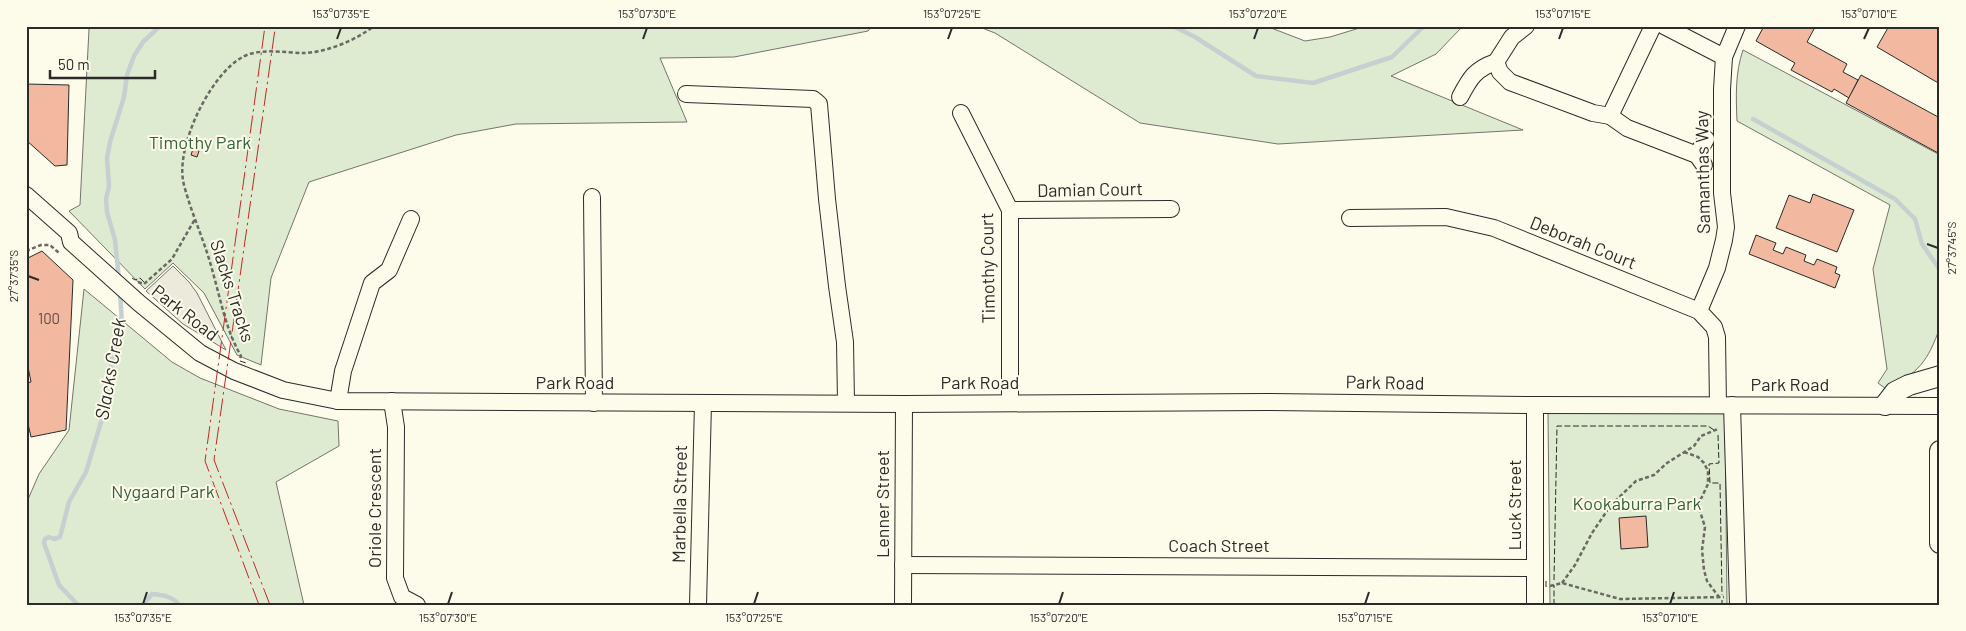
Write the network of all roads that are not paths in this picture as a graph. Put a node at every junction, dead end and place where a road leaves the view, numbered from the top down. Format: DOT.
graph roads {
  1 [pos="1526,26"];
  2 [pos="1653,26"];
  3 [pos="1664,26"];
  4 [pos="1737,26"];
  5 [pos="1724,57"];
  6 [pos="1496,62"];
  7 [pos="686,94"];
  8 [pos="1460,97"];
  9 [pos="962,113"];
  10 [pos="1610,116"];
  11 [pos="1706,139"];
  12 [pos="26,195"];
  13 [pos="592,197"];
  14 [pos="26,208"];
  15 [pos="1171,209"];
  16 [pos="1010,210"];
  17 [pos="1350,218"];
  18 [pos="411,219"];
  19 [pos="71,242"];
  20 [pos="1699,311"];
  21 [pos="1940,376"];
  22 [pos="338,401"];
  23 [pos="392,401"];
  24 [pos="846,402"];
  25 [pos="594,403"];
  26 [pos="703,403"];
  27 [pos="1010,403"];
  28 [pos="904,404"];
  29 [pos="1535,405"];
  30 [pos="1725,405"];
  31 [pos="1885,405"];
  32 [pos="1940,406"];
  33 [pos="1940,451"];
  34 [pos="1940,543"];
  35 [pos="903,565"];
  36 [pos="1535,568"];
  37 [pos="1738,601"];
  38 [pos="417,605"];
  39 [pos="698,605"];
  40 [pos="903,605"];
  41 [pos="1535,605"];
  1 -- 6 [label="street"];
  2 -- 10 [label="street"];
  3 -- 5 [label="street"];
  4 -- 5 [label="street, Samanthas Way"];
  5 -- 20 [label="street, Samanthas Way"];
  6 -- 8 [label="street"];
  6 -- 10 [label="street"];
  7 -- 24 [label="street"];
  9 -- 16 [label="street, Timothy Court"];
  10 -- 11 [label="street"];
  12 -- 19 [label="street, Park Road"];
  13 -- 25 [label="street"];
  14 -- 19 [label="street, Park Road"];
  15 -- 16 [label="street, Damian Court"];
  16 -- 27 [label="street, Timothy Court"];
  17 -- 20 [label="street, Deborah Court"];
  18 -- 22 [label="street"];
  19 -- 22 [label="street, Park Road"];
  20 -- 30 [label="street, Deborah Court"];
  21 -- 31 [label="main road"];
  22 -- 23 [label="street, Park Road"];
  23 -- 25 [label="street, Park Road"];
  23 -- 38 [label="street, Oriole Crescent"];
  24 -- 26 [label="street, Park Road"];
  24 -- 28 [label="street, Park Road"];
  25 -- 26 [label="street, Park Road"];
  26 -- 39 [label="street, Marbella Street"];
  27 -- 28 [label="street, Park Road"];
  27 -- 29 [label="street, Park Road"];
  28 -- 35 [label="street, Lenner Street"];
  29 -- 30 [label="street, Park Road"];
  29 -- 36 [label="street, Luck Street"];
  30 -- 31 [label="street, Park Road"];
  30 -- 37 [label="street, Deborah Court"];
  31 -- 32 [label="street, Park Road"];
  33 -- 34 [label="main road"];
  35 -- 36 [label="street, Coach Street"];
  35 -- 40 [label="street, Lenner Street"];
  36 -- 41 [label="street, Luck Street"];
}
